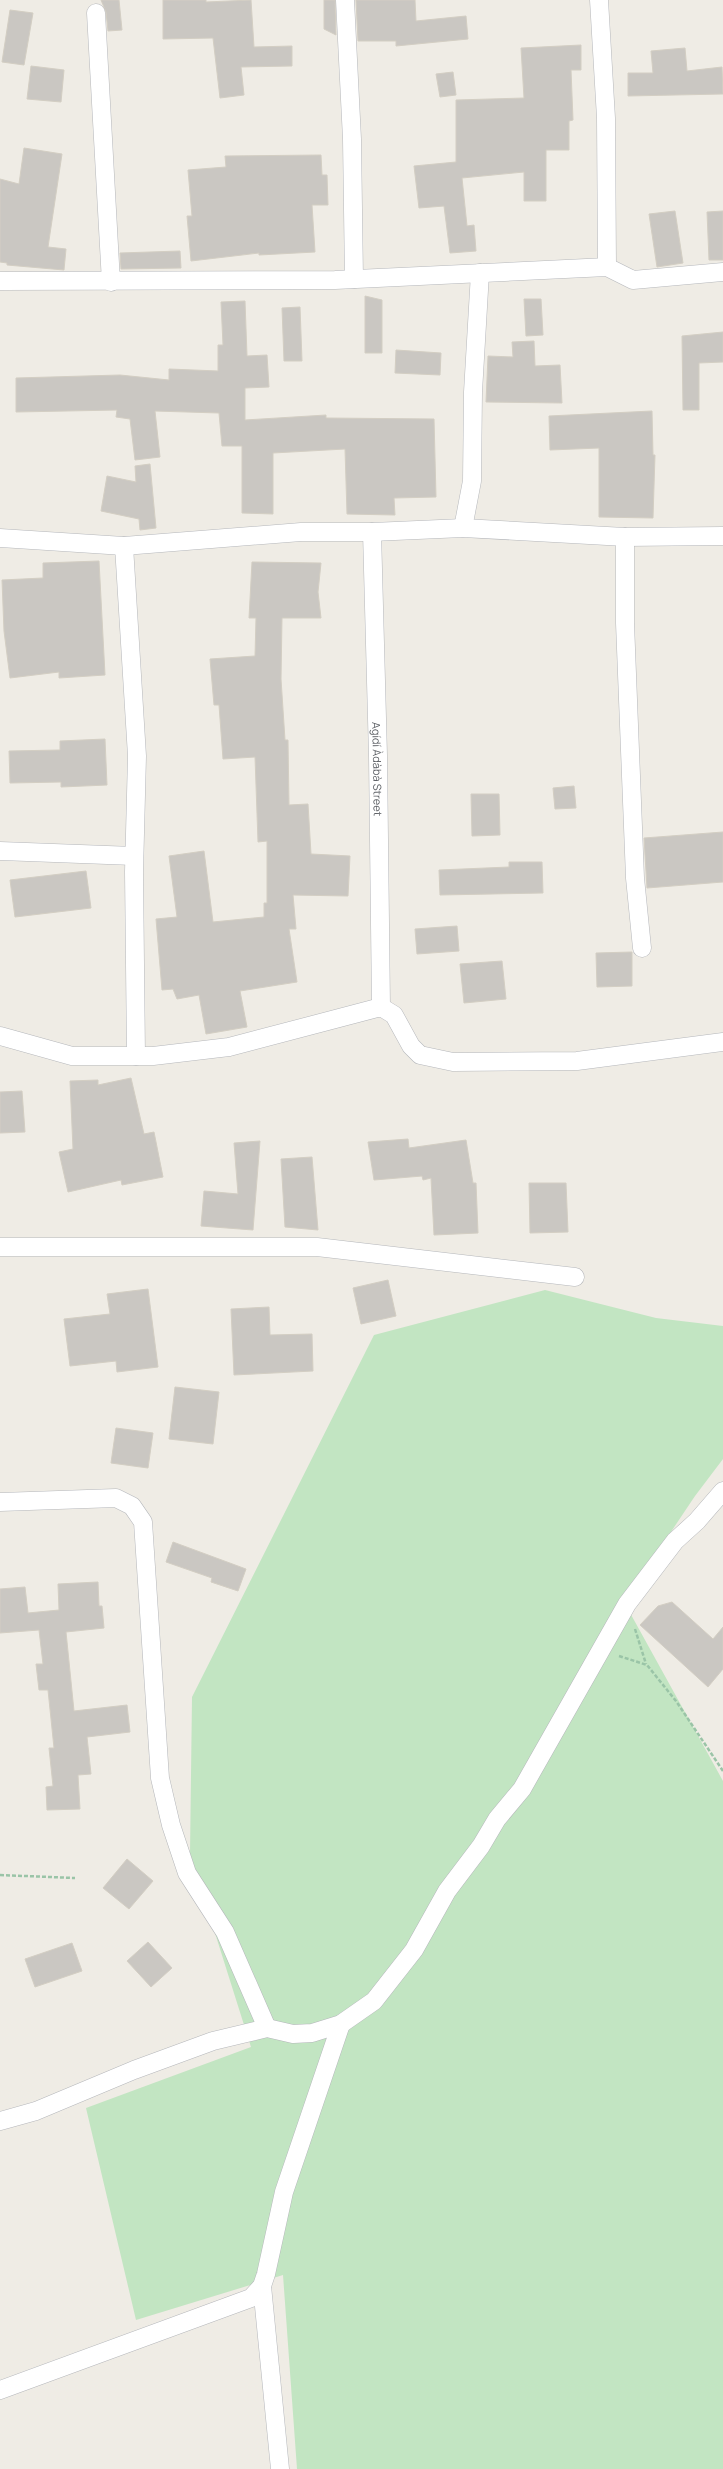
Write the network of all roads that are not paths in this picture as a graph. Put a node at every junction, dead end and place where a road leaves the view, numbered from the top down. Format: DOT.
graph roads {
  1 [pos="345,0"];
  2 [pos="599,0"];
  3 [pos="96,14"];
  4 [pos="607,267"];
  5 [pos="723,272"];
  6 [pos="480,273"];
  7 [pos="354,279"];
  8 [pos="0,282"];
  9 [pos="111,282"];
  10 [pos="463,528"];
  11 [pos="372,532"];
  12 [pos="723,536"];
  13 [pos="625,537"];
  14 [pos="0,538"];
  15 [pos="124,546"];
  16 [pos="0,851"];
  17 [pos="134,856"];
  18 [pos="642,948"];
  19 [pos="382,1007"];
  20 [pos="0,1036"];
  21 [pos="723,1042"];
  22 [pos="136,1056"];
  23 [pos="0,1247"];
  24 [pos="575,1277"];
  25 [pos="723,1491"];
  26 [pos="0,1502"];
  27 [pos="341,2024"];
  28 [pos="267,2028"];
  29 [pos="0,2121"];
  30 [pos="262,2286"];
  31 [pos="0,2390"];
  32 [pos="280,2469"];
  1 -- 7 [label="street"];
  2 -- 4 [label="street"];
  3 -- 9 [label="street"];
  4 -- 5 [label="street"];
  4 -- 6 [label="street"];
  6 -- 7 [label="street"];
  6 -- 10 [label="street"];
  7 -- 9 [label="street"];
  8 -- 9 [label="street"];
  10 -- 11 [label="street"];
  10 -- 13 [label="street"];
  11 -- 15 [label="street"];
  11 -- 19 [label="street, Agídí Àdàbà Street"];
  12 -- 13 [label="street"];
  13 -- 18 [label="street"];
  14 -- 15 [label="street"];
  15 -- 17 [label="street"];
  16 -- 17 [label="street"];
  17 -- 22 [label="street"];
  19 -- 21 [label="street"];
  19 -- 22 [label="street"];
  20 -- 22 [label="street"];
  23 -- 24 [label="street"];
  25 -- 27 [label="street"];
  26 -- 28 [label="street"];
  27 -- 28 [label="street"];
  27 -- 30 [label="street"];
  28 -- 29 [label="street"];
  30 -- 31 [label="street"];
  30 -- 32 [label="street"];
}
